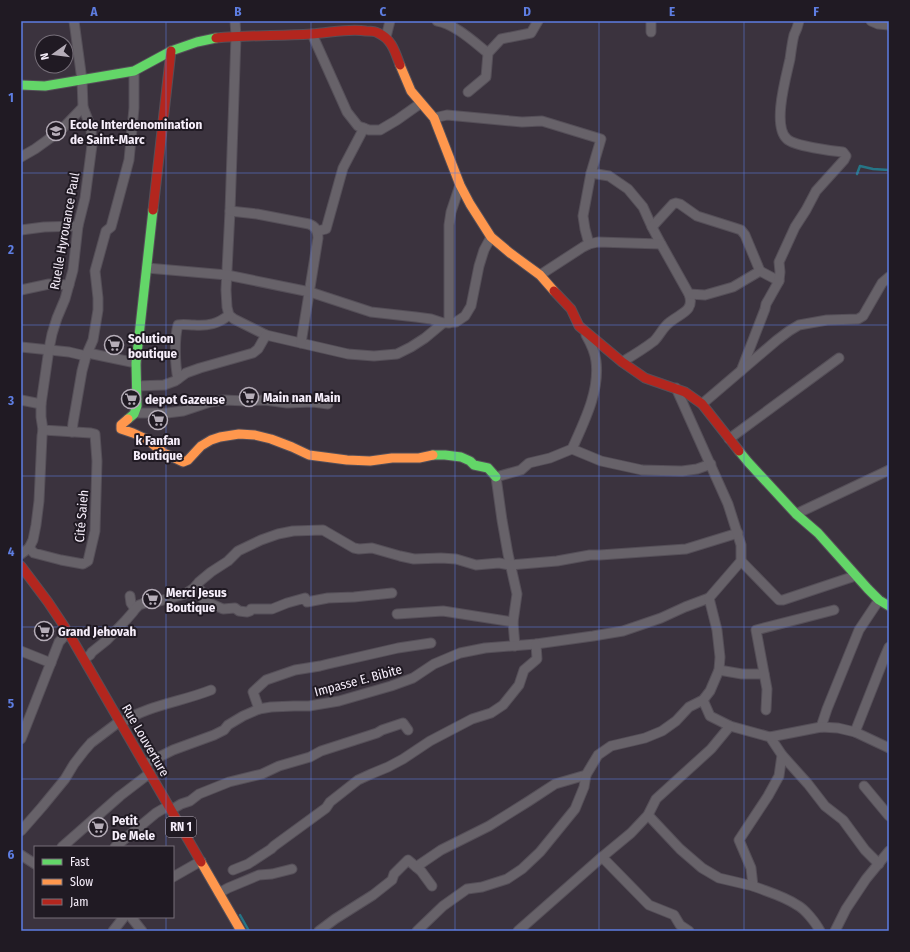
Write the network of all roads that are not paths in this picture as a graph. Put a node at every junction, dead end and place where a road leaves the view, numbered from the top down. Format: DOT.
graph roads {
  1 [pos="74,21"];
  2 [pos="235,21"];
  3 [pos="390,21"];
  4 [pos="437,21"];
  5 [pos="538,21"];
  6 [pos="651,21"];
  7 [pos="799,21"];
  8 [pos="871,21"];
  9 [pos="889,24"];
  10 [pos="651,32"];
  11 [pos="312,34"];
  12 [pos="236,36"];
  13 [pos="386,37"];
  14 [pos="171,51"];
  15 [pos="488,53"];
  16 [pos="134,71"];
  17 [pos="82,80"];
  18 [pos="21,85"];
  19 [pos="468,92"];
  20 [pos="420,103"];
  21 [pos="83,107"];
  22 [pos="434,118"];
  23 [pos="364,128"];
  24 [pos="21,157"];
  25 [pos="591,173"];
  26 [pos="460,185"];
  27 [pos="230,211"];
  28 [pos="78,226"];
  29 [pos="652,227"];
  30 [pos="21,230"];
  31 [pos="317,231"];
  32 [pos="491,237"];
  33 [pos="588,244"];
  34 [pos="661,244"];
  35 [pos="147,268"];
  36 [pos="760,270"];
  37 [pos="227,275"];
  38 [pos="540,275"];
  39 [pos="889,277"];
  40 [pos="779,281"];
  41 [pos="885,283"];
  42 [pos="69,285"];
  43 [pos="21,290"];
  44 [pos="310,292"];
  45 [pos="690,294"];
  46 [pos="229,315"];
  47 [pos="446,323"];
  48 [pos="584,331"];
  49 [pos="266,335"];
  50 [pos="301,343"];
  51 [pos="21,347"];
  52 [pos="49,349"];
  53 [pos="87,354"];
  54 [pos="839,358"];
  55 [pos="622,362"];
  56 [pos="136,363"];
  57 [pos="741,371"];
  58 [pos="178,379"];
  59 [pos="137,386"];
  60 [pos="676,388"];
  61 [pos="21,400"];
  62 [pos="41,404"];
  63 [pos="328,404"];
  64 [pos="702,404"];
  65 [pos="135,411"];
  66 [pos="43,430"];
  67 [pos="72,432"];
  68 [pos="729,439"];
  69 [pos="572,449"];
  70 [pos="711,464"];
  71 [pos="889,470"];
  72 [pos="496,477"];
  73 [pos="796,514"];
  74 [pos="738,533"];
  75 [pos="29,548"];
  76 [pos="21,554"];
  77 [pos="741,561"];
  78 [pos="510,565"];
  79 [pos="21,566"];
  80 [pos="856,576"];
  81 [pos="196,586"];
  82 [pos="392,592"];
  83 [pos="130,596"];
  84 [pos="710,598"];
  85 [pos="879,600"];
  86 [pos="889,606"];
  87 [pos="135,609"];
  88 [pos="834,610"];
  89 [pos="397,614"];
  90 [pos="513,622"];
  91 [pos="68,632"];
  92 [pos="431,643"];
  93 [pos="536,644"];
  94 [pos="515,646"];
  95 [pos="889,647"];
  96 [pos="21,651"];
  97 [pos="88,655"];
  98 [pos="51,663"];
  99 [pos="719,670"];
  100 [pos="764,674"];
  101 [pos="211,690"];
  102 [pos="703,700"];
  103 [pos="259,709"];
  104 [pos="766,710"];
  105 [pos="123,721"];
  106 [pos="730,726"];
  107 [pos="821,727"];
  108 [pos="408,730"];
  109 [pos="855,732"];
  110 [pos="770,737"];
  111 [pos="21,739"];
  112 [pos="889,748"];
  113 [pos="782,755"];
  114 [pos="148,762"];
  115 [pos="150,773"];
  116 [pos="586,774"];
  117 [pos="864,786"];
  118 [pos="173,807"];
  119 [pos="648,815"];
  120 [pos="889,816"];
  121 [pos="21,830"];
  122 [pos="63,846"];
  123 [pos="116,846"];
  124 [pos="889,851"];
  125 [pos="21,855"];
  126 [pos="602,857"];
  127 [pos="201,861"];
  128 [pos="34,863"];
  129 [pos="879,864"];
  130 [pos="416,867"];
  131 [pos="292,869"];
  132 [pos="233,870"];
  133 [pos="174,876"];
  134 [pos="432,886"];
  135 [pos="753,886"];
  136 [pos="219,893"];
  137 [pos="123,918"];
  138 [pos="132,918"];
  139 [pos="239,930"];
  140 [pos="113,931"];
  141 [pos="142,931"];
  142 [pos="319,931"];
  143 [pos="417,931"];
  144 [pos="518,931"];
  145 [pos="689,931"];
  146 [pos="820,931"];
  147 [pos="835,931"];
  1 -- 17 [label="street, Ruelle Hyrouance Paul"];
  2 -- 12 [label="street"];
  3 -- 13 [label="street"];
  4 -- 15 [label="street"];
  5 -- 15 [label="street"];
  6 -- 10 [label="street"];
  7 -- 40 [label="street"];
  8 -- 9 [label="street"];
  11 -- 12 [label="street"];
  11 -- 13 [label="street"];
  11 -- 23 [label="street"];
  12 -- 14 [label="street"];
  12 -- 27 [label="street"];
  13 -- 20 [label="street"];
  14 -- 16 [label="street"];
  14 -- 35 [label="street"];
  15 -- 19 [label="street"];
  16 -- 17 [label="street"];
  16 -- 53 [label="street"];
  17 -- 18 [label="street"];
  17 -- 21 [label="street, Ruelle Hyrouance Paul"];
  20 -- 22 [label="street"];
  20 -- 23 [label="street"];
  21 -- 24 [label="street"];
  21 -- 28 [label="street, Ruelle Hyrouance Paul"];
  22 -- 25 [label="street"];
  22 -- 26 [label="street"];
  23 -- 31 [label="street"];
  25 -- 29 [label="street"];
  25 -- 33 [label="street"];
  26 -- 32 [label="street"];
  26 -- 47 [label="street"];
  27 -- 31 [label="street"];
  27 -- 37 [label="street"];
  28 -- 30 [label="street"];
  28 -- 42 [label="street, Ruelle Hyrouance Paul"];
  29 -- 34 [label="street"];
  29 -- 36 [label="street"];
  31 -- 44 [label="street"];
  32 -- 38 [label="street"];
  32 -- 47 [label="street"];
  33 -- 34 [label="street"];
  33 -- 38 [label="street"];
  34 -- 45 [label="street"];
  35 -- 37 [label="street"];
  35 -- 56 [label="street"];
  36 -- 40 [label="street"];
  36 -- 45 [label="street"];
  37 -- 44 [label="street"];
  37 -- 46 [label="street"];
  38 -- 48 [label="street"];
  39 -- 41 [label="street"];
  40 -- 57 [label="street"];
  41 -- 57 [label="street"];
  42 -- 43 [label="street"];
  42 -- 52 [label="street, Ruelle Hyrouance Paul"];
  44 -- 47 [label="street"];
  44 -- 50 [label="street"];
  45 -- 55 [label="street"];
  46 -- 49 [label="street"];
  46 -- 58 [label="street"];
  47 -- 50 [label="street"];
  48 -- 55 [label="street"];
  48 -- 69 [label="street"];
  49 -- 50 [label="street"];
  49 -- 58 [label="street"];
  51 -- 52 [label="street"];
  52 -- 53 [label="street"];
  52 -- 62 [label="street, Ruelle Hyrouance Paul"];
  53 -- 56 [label="street"];
  53 -- 67 [label="street"];
  54 -- 68 [label="street"];
  55 -- 60 [label="street"];
  56 -- 59 [label="street"];
  57 -- 64 [label="street"];
  58 -- 59 [label="street"];
  59 -- 65 [label="street"];
  60 -- 64 [label="street"];
  60 -- 70 [label="street"];
  61 -- 62 [label="street"];
  62 -- 66 [label="street, Ruelle Hyrouance Paul"];
  63 -- 65 [label="street"];
  64 -- 68 [label="street"];
  65 -- 72 [label="street"];
  66 -- 67 [label="street"];
  66 -- 75 [label="street, Ruelle Hyrouance Paul"];
  67 -- 75 [label="street, Cité Saieh"];
  68 -- 73 [label="street"];
  69 -- 70 [label="street"];
  69 -- 72 [label="street"];
  70 -- 74 [label="street"];
  71 -- 73 [label="street"];
  72 -- 78 [label="street"];
  73 -- 80 [label="street"];
  74 -- 77 [label="street"];
  74 -- 78 [label="street"];
  75 -- 76 [label="street"];
  77 -- 80 [label="street"];
  77 -- 84 [label="street"];
  78 -- 81 [label="street"];
  78 -- 90 [label="street"];
  79 -- 91 [label="street, Rue Louverture / RN 1"];
  80 -- 85 [label="street"];
  81 -- 82 [label="street"];
  81 -- 87 [label="street"];
  83 -- 87 [label="street"];
  84 -- 93 [label="street, Impasse E. Bibite"];
  84 -- 99 [label="street"];
  85 -- 86 [label="street"];
  85 -- 107 [label="street"];
  87 -- 97 [label="street"];
  88 -- 100 [label="street"];
  89 -- 90 [label="street"];
  90 -- 94 [label="street"];
  91 -- 97 [label="street, Rue Louverture / RN 1"];
  91 -- 98 [label="street"];
  92 -- 103 [label="street"];
  93 -- 94 [label="street, Impasse E. Bibite"];
  93 -- 132 [label="street"];
  94 -- 103 [label="street, Impasse E. Bibite"];
  95 -- 109 [label="street"];
  96 -- 98 [label="street"];
  97 -- 105 [label="street, Rue Louverture / RN 1"];
  98 -- 111 [label="street"];
  99 -- 100 [label="street"];
  99 -- 102 [label="street"];
  100 -- 104 [label="street"];
  101 -- 105 [label="street"];
  102 -- 106 [label="street"];
  102 -- 116 [label="street"];
  103 -- 114 [label="street, Impasse E. Bibite"];
  105 -- 114 [label="street, Rue Louverture / RN 1"];
  105 -- 121 [label="street"];
  106 -- 110 [label="street"];
  106 -- 119 [label="street"];
  107 -- 109 [label="street"];
  107 -- 110 [label="street"];
  108 -- 118 [label="street"];
  109 -- 112 [label="street"];
  110 -- 113 [label="street"];
  113 -- 129 [label="street"];
  113 -- 135 [label="street"];
  114 -- 115 [label="street, Rue Louverture / RN 1"];
  115 -- 118 [label="street, Rue Louverture / RN 1"];
  115 -- 122 [label="street"];
  116 -- 130 [label="street"];
  116 -- 143 [label="street"];
  117 -- 120 [label="street"];
  118 -- 123 [label="street"];
  118 -- 127 [label="street, Rue Louverture / RN 1"];
  119 -- 126 [label="street"];
  119 -- 135 [label="street"];
  124 -- 129 [label="street"];
  125 -- 128 [label="street"];
  126 -- 144 [label="street"];
  126 -- 145 [label="street"];
  127 -- 133 [label="street"];
  127 -- 136 [label="street, Rue Louverture / RN 1"];
  129 -- 147 [label="street"];
  130 -- 134 [label="street"];
  130 -- 142 [label="street"];
  131 -- 136 [label="street"];
  135 -- 146 [label="street"];
  136 -- 139 [label="street, Rue Louverture / RN 1"];
  137 -- 140 [label="street"];
  138 -- 141 [label="street"];
}
